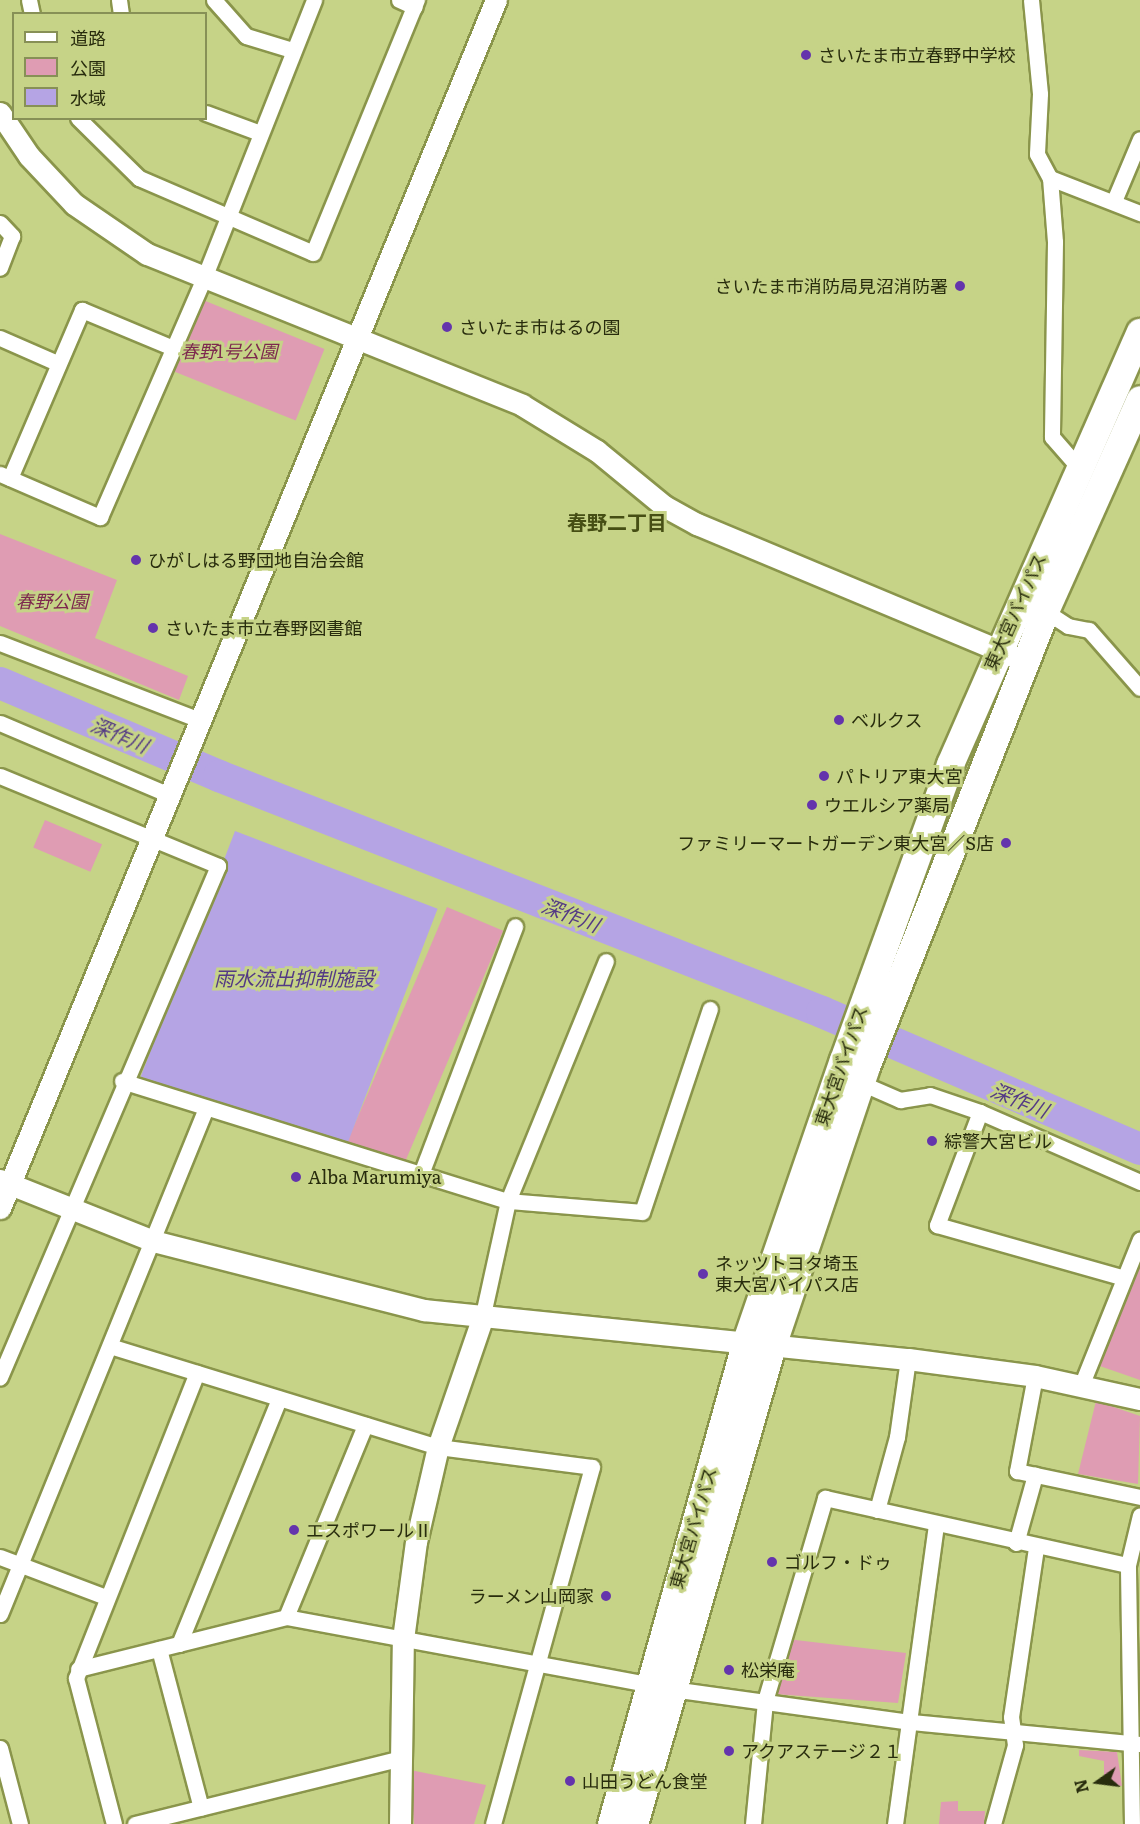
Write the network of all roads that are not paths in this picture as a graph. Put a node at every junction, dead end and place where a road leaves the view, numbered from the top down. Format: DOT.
graph roads {
  1 [pos="214,0"];
  2 [pos="314,0"];
  3 [pos="399,0"];
  4 [pos="496,0"];
  5 [pos="1031,0"];
  6 [pos="416,3"];
  7 [pos="292,50"];
  8 [pos="0,113"];
  9 [pos="207,114"];
  10 [pos="80,120"];
  11 [pos="260,133"];
  12 [pos="1140,139"];
  13 [pos="1050,178"];
  14 [pos="1114,201"];
  15 [pos="1140,213"];
  16 [pos="226,218"];
  17 [pos="0,223"];
  18 [pos="0,268"];
  19 [pos="204,278"];
  20 [pos="1140,332"];
  21 [pos="0,338"];
  22 [pos="357,340"];
  23 [pos="173,348"];
  24 [pos="57,363"];
  25 [pos="1140,399"];
  26 [pos="1079,468"];
  27 [pos="5,476"];
  28 [pos="1045,611"];
  29 [pos="0,643"];
  30 [pos="998,649"];
  31 [pos="1026,661"];
  32 [pos="1140,688"];
  33 [pos="0,723"];
  34 [pos="198,725"];
  35 [pos="0,776"];
  36 [pos="171,791"];
  37 [pos="152,838"];
  38 [pos="515,926"];
  39 [pos="606,961"];
  40 [pos="710,1009"];
  41 [pos="874,1011"];
  42 [pos="856,1070"];
  43 [pos="122,1081"];
  44 [pos="206,1108"];
  45 [pos="980,1112"];
  46 [pos="422,1174"];
  47 [pos="5,1182"];
  48 [pos="1140,1182"];
  49 [pos="508,1201"];
  50 [pos="70,1207"];
  51 [pos="0,1208"];
  52 [pos="1140,1239"];
  53 [pos="153,1240"];
  54 [pos="1124,1278"];
  55 [pos="482,1318"];
  56 [pos="745,1344"];
  57 [pos="110,1346"];
  58 [pos="772,1346"];
  59 [pos="908,1359"];
  60 [pos="197,1373"];
  61 [pos="0,1377"];
  62 [pos="1035,1377"];
  63 [pos="1081,1386"];
  64 [pos="1140,1398"];
  65 [pos="279,1399"];
  66 [pos="365,1425"];
  67 [pos="438,1447"];
  68 [pos="1035,1475"];
  69 [pos="1140,1497"];
  70 [pos="877,1510"];
  71 [pos="1139,1520"];
  72 [pos="936,1524"];
  73 [pos="1016,1543"];
  74 [pos="1036,1548"];
  75 [pos="0,1557"];
  76 [pos="19,1564"];
  77 [pos="1128,1565"];
  78 [pos="106,1597"];
  79 [pos="0,1614"];
  80 [pos="286,1617"];
  81 [pos="403,1639"];
  82 [pos="179,1644"];
  83 [pos="159,1648"];
  84 [pos="534,1664"];
  85 [pos="78,1669"];
  86 [pos="660,1687"];
  87 [pos="765,1701"];
  88 [pos="911,1722"];
  89 [pos="1014,1732"];
  90 [pos="1136,1745"];
  91 [pos="0,1748"];
  92 [pos="398,1759"];
  93 [pos="201,1808"];
  94 [pos="20,1824"];
  95 [pos="114,1824"];
  96 [pos="135,1824"];
  97 [pos="400,1824"];
  98 [pos="493,1824"];
  99 [pos="611,1824"];
  100 [pos="634,1824"];
  101 [pos="753,1824"];
  102 [pos="895,1824"];
  103 [pos="993,1824"];
  104 [pos="1132,1824"];
  1 -- 7 [label="street"];
  2 -- 7 [label="street"];
  3 -- 6 [label="street"];
  4 -- 22 [label="street"];
  5 -- 13 [label="street"];
  6 -- 16 [label="street"];
  7 -- 11 [label="street"];
  8 -- 19 [label="street"];
  9 -- 11 [label="street"];
  10 -- 16 [label="street"];
  11 -- 16 [label="street"];
  12 -- 14 [label="street"];
  13 -- 14 [label="street"];
  13 -- 26 [label="street"];
  14 -- 15 [label="street"];
  16 -- 19 [label="street"];
  17 -- 18 [label="street"];
  19 -- 22 [label="street"];
  19 -- 23 [label="street"];
  20 -- 26 [label="highway, 東大宮バイパス"];
  21 -- 24 [label="street"];
  22 -- 30 [label="street"];
  22 -- 34 [label="street"];
  23 -- 24 [label="street"];
  23 -- 27 [label="street"];
  24 -- 27 [label="street"];
  25 -- 28 [label="highway, 東大宮バイパス"];
  26 -- 30 [label="highway, 東大宮バイパス"];
  28 -- 31 [label="highway, 東大宮バイパス"];
  28 -- 32 [label="street"];
  29 -- 34 [label="street"];
  30 -- 31 [label="street"];
  30 -- 41 [label="highway, 東大宮バイパス"];
  31 -- 41 [label="highway, 東大宮バイパス"];
  33 -- 36 [label="street"];
  34 -- 36 [label="street"];
  35 -- 37 [label="street"];
  36 -- 37 [label="street"];
  37 -- 43 [label="street"];
  37 -- 47 [label="street"];
  38 -- 46 [label="street"];
  39 -- 49 [label="street"];
  40 -- 49 [label="street"];
  41 -- 42 [label="highway, 東大宮バイパス"];
  42 -- 45 [label="street"];
  42 -- 56 [label="highway, 東大宮バイパス"];
  42 -- 58 [label="highway, 東大宮バイパス"];
  43 -- 44 [label="street"];
  43 -- 50 [label="street"];
  44 -- 46 [label="street"];
  44 -- 53 [label="street"];
  45 -- 48 [label="street"];
  45 -- 54 [label="street"];
  46 -- 49 [label="street"];
  47 -- 50 [label="street"];
  47 -- 51 [label="street"];
  49 -- 55 [label="street"];
  50 -- 53 [label="street"];
  50 -- 61 [label="street"];
  52 -- 54 [label="street"];
  53 -- 55 [label="street"];
  53 -- 57 [label="street"];
  54 -- 63 [label="street"];
  55 -- 56 [label="street"];
  55 -- 67 [label="street"];
  56 -- 58 [label="street"];
  56 -- 86 [label="highway, 東大宮バイパス"];
  57 -- 60 [label="street"];
  57 -- 76 [label="street"];
  58 -- 59 [label="street"];
  58 -- 86 [label="highway, 東大宮バイパス"];
  59 -- 62 [label="street"];
  59 -- 70 [label="street"];
  60 -- 65 [label="street"];
  60 -- 78 [label="street"];
  62 -- 63 [label="street"];
  62 -- 68 [label="street"];
  63 -- 64 [label="street"];
  65 -- 66 [label="street"];
  65 -- 82 [label="street"];
  66 -- 67 [label="street"];
  66 -- 80 [label="street"];
  67 -- 81 [label="street"];
  67 -- 84 [label="street"];
  68 -- 69 [label="street"];
  68 -- 73 [label="street"];
  70 -- 72 [label="street"];
  70 -- 87 [label="street"];
  71 -- 77 [label="street"];
  72 -- 73 [label="street"];
  72 -- 88 [label="street"];
  73 -- 74 [label="street"];
  74 -- 77 [label="street"];
  74 -- 89 [label="street"];
  75 -- 76 [label="street"];
  76 -- 78 [label="street"];
  76 -- 79 [label="street"];
  77 -- 90 [label="street"];
  78 -- 85 [label="street"];
  80 -- 81 [label="street"];
  80 -- 82 [label="street"];
  81 -- 84 [label="street"];
  81 -- 92 [label="street"];
  82 -- 83 [label="street"];
  83 -- 85 [label="street"];
  83 -- 93 [label="street"];
  84 -- 86 [label="street"];
  84 -- 98 [label="street"];
  85 -- 95 [label="street"];
  86 -- 87 [label="street"];
  86 -- 99 [label="highway, 東大宮バイパス"];
  86 -- 100 [label="highway, 東大宮バイパス"];
  87 -- 88 [label="street"];
  87 -- 101 [label="street"];
  88 -- 89 [label="street"];
  88 -- 102 [label="street"];
  89 -- 90 [label="street"];
  89 -- 103 [label="street"];
  90 -- 104 [label="street"];
  91 -- 94 [label="street"];
  92 -- 93 [label="street"];
  92 -- 97 [label="street"];
  93 -- 96 [label="street"];
}
